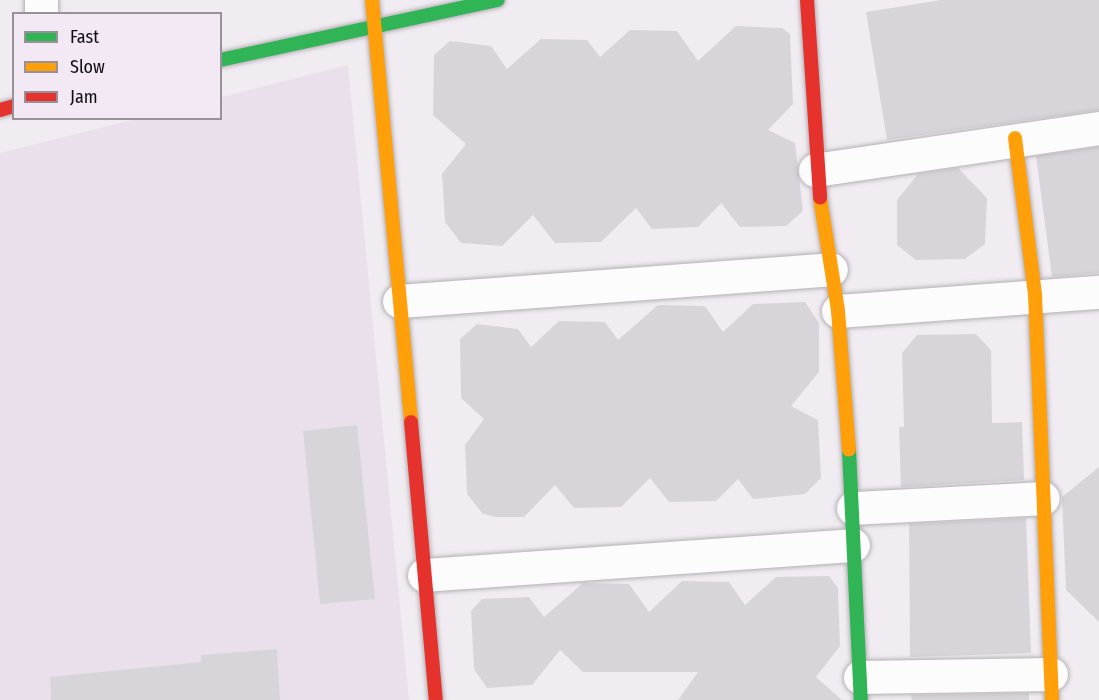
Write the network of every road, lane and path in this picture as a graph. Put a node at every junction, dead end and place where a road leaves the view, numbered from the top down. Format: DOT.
graph roads {
  1 [pos="372,0"];
  2 [pos="498,0"];
  3 [pos="807,0"];
  4 [pos="374,27"];
  5 [pos="222,60"];
  6 [pos="1099,128"];
  7 [pos="1015,138"];
  8 [pos="815,170"];
  9 [pos="831,269"];
  10 [pos="1099,292"];
  11 [pos="1035,296"];
  12 [pos="399,301"];
  13 [pos="838,311"];
  14 [pos="1044,498"];
  15 [pos="853,508"];
  16 [pos="853,545"];
  17 [pos="424,575"];
  18 [pos="1052,687"];
  19 [pos="860,688"];
  20 [pos="436,700"];
  1 -- 4 [label="street"];
  2 -- 4 [label="street"];
  3 -- 8 [label="street"];
  4 -- 5 [label="street"];
  4 -- 12 [label="street"];
  6 -- 7 [label="street"];
  7 -- 8 [label="street"];
  7 -- 11 [label="street"];
  8 -- 9 [label="street"];
  9 -- 12 [label="street"];
  9 -- 13 [label="street"];
  10 -- 11 [label="street"];
  11 -- 13 [label="street"];
  11 -- 14 [label="street"];
  12 -- 17 [label="street"];
  13 -- 15 [label="street"];
  14 -- 15 [label="street"];
  14 -- 18 [label="street"];
  15 -- 16 [label="street"];
  16 -- 17 [label="street"];
  16 -- 19 [label="street"];
  17 -- 20 [label="street"];
  18 -- 19 [label="street"];
}
